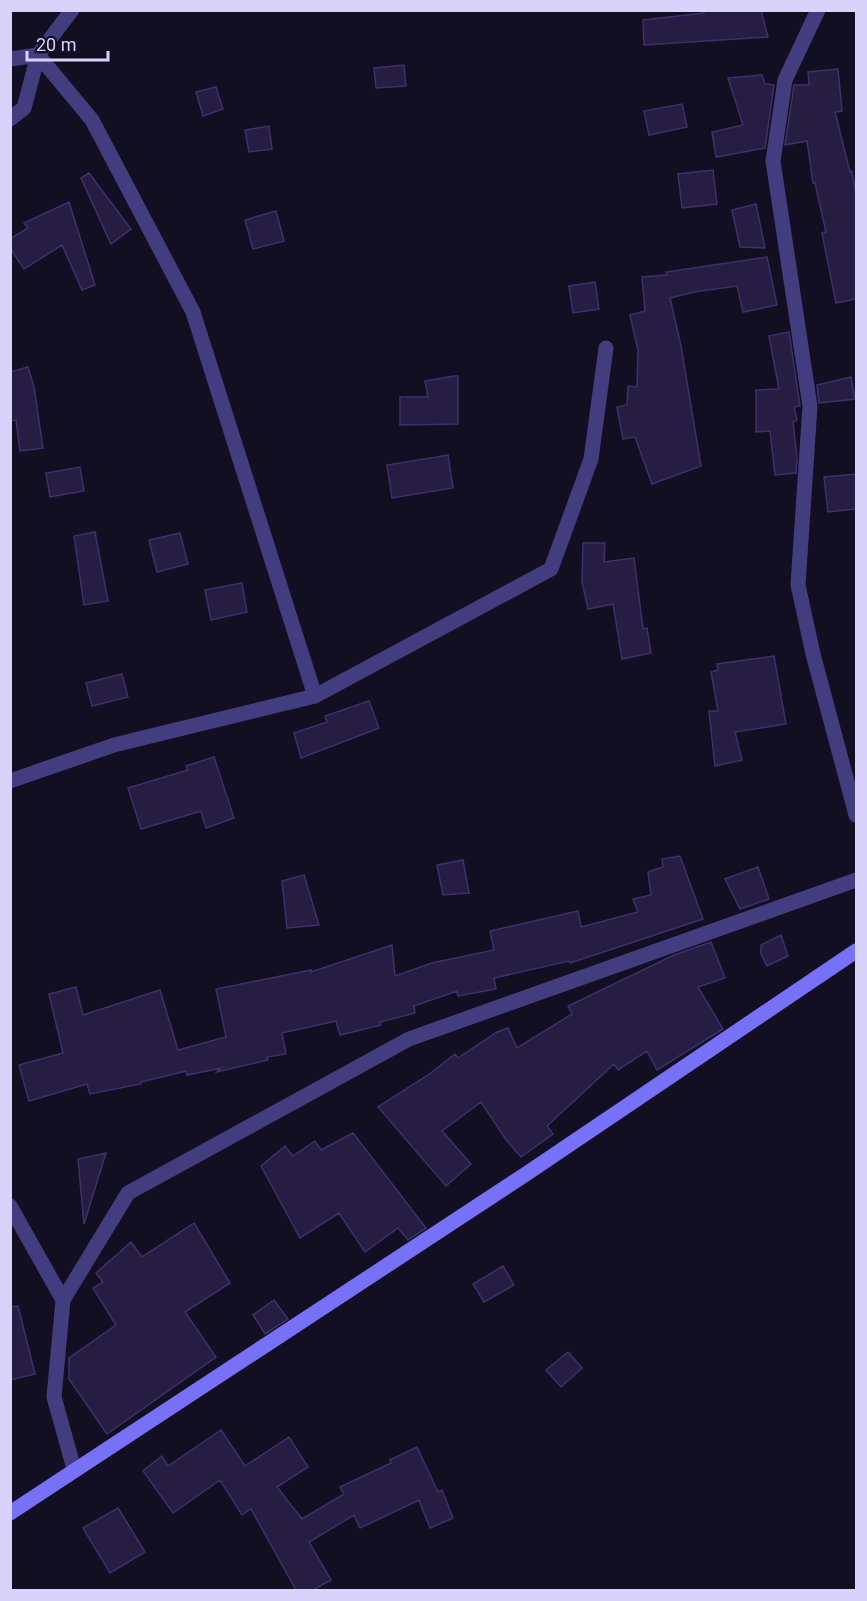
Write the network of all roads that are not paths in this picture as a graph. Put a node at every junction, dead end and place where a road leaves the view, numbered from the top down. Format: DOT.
graph roads {
  1 [pos="72,10"];
  2 [pos="818,10"];
  3 [pos="38,55"];
  4 [pos="10,59"];
  5 [pos="10,119"];
  6 [pos="606,348"];
  7 [pos="315,696"];
  8 [pos="10,781"];
  9 [pos="856,815"];
  10 [pos="856,880"];
  11 [pos="856,951"];
  12 [pos="10,1206"];
  13 [pos="63,1300"];
  14 [pos="74,1469"];
  15 [pos="10,1513"];
  1 -- 3 [label="street"];
  2 -- 9 [label="street"];
  3 -- 4 [label="street"];
  3 -- 5 [label="street"];
  3 -- 7 [label="street"];
  6 -- 7 [label="street"];
  7 -- 8 [label="street"];
  10 -- 13 [label="street"];
  11 -- 14 [label="main road"];
  12 -- 13 [label="street"];
  13 -- 14 [label="street"];
  14 -- 15 [label="main road"];
}
